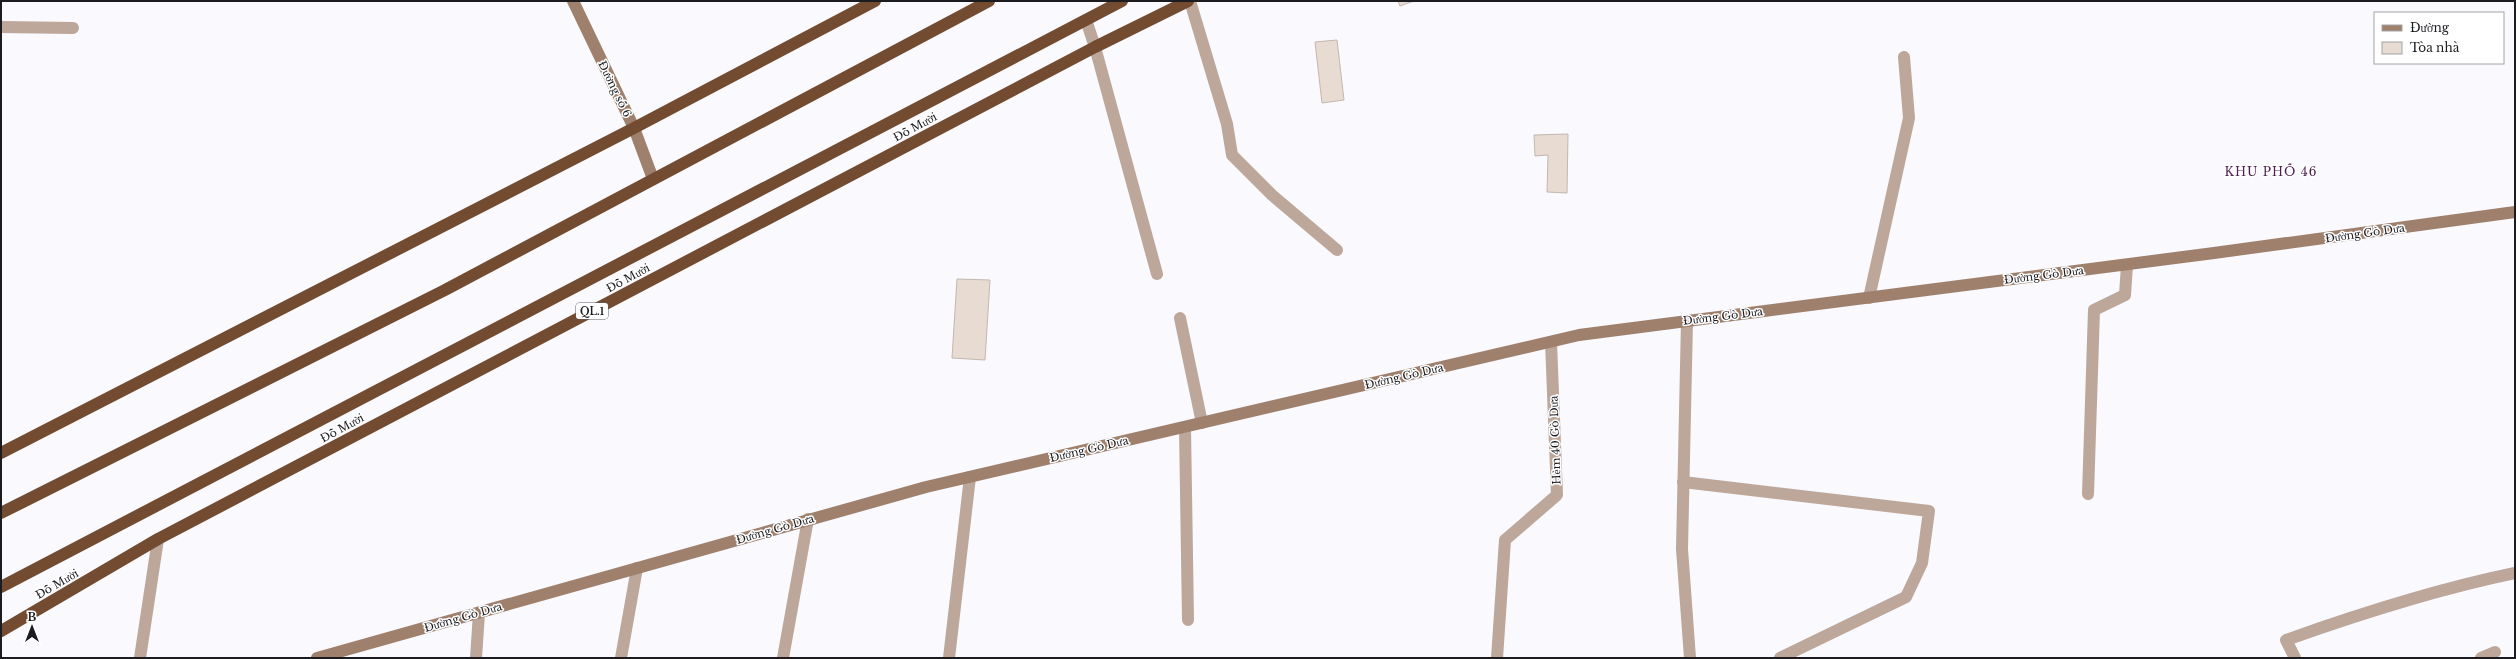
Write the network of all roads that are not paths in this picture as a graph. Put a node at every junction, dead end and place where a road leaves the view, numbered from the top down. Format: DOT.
graph roads {
  1 [pos="573,1"];
  2 [pos="875,1"];
  3 [pos="989,1"];
  4 [pos="1122,1"];
  5 [pos="1189,1"];
  6 [pos="1086,20"];
  7 [pos="1,26"];
  8 [pos="74,28"];
  9 [pos="1096,47"];
  10 [pos="1904,57"];
  11 [pos="634,128"];
  12 [pos="653,179"];
  13 [pos="2515,212"];
  14 [pos="1337,250"];
  15 [pos="2127,265"];
  16 [pos="1157,274"];
  17 [pos="1869,298"];
  18 [pos="1180,318"];
  19 [pos="1687,321"];
  20 [pos="1551,342"];
  21 [pos="1202,422"];
  22 [pos="1185,427"];
  23 [pos="1,453"];
  24 [pos="970,476"];
  25 [pos="1683,482"];
  26 [pos="2088,494"];
  27 [pos="1,513"];
  28 [pos="808,519"];
  29 [pos="158,539"];
  30 [pos="637,568"];
  31 [pos="2515,573"];
  32 [pos="1,587"];
  33 [pos="479,613"];
  34 [pos="1188,620"];
  35 [pos="1,632"];
  36 [pos="2495,652"];
  37 [pos="140,658"];
  38 [pos="318,658"];
  39 [pos="476,658"];
  40 [pos="620,658"];
  41 [pos="784,658"];
  42 [pos="949,658"];
  43 [pos="1497,658"];
  44 [pos="1690,658"];
  45 [pos="1780,658"];
  46 [pos="2295,658"];
  47 [pos="2481,658"];
  1 -- 11 [label="street, Đường số 6"];
  2 -- 11 [label="highway"];
  3 -- 12 [label="highway"];
  4 -- 6 [label="highway, Đỗ Mười / QL.1"];
  5 -- 9 [label="highway, Đỗ Mười / QL.1"];
  5 -- 14 [label="street"];
  6 -- 9 [label="street"];
  6 -- 32 [label="highway, Đỗ Mười / QL.1"];
  7 -- 8 [label="street"];
  9 -- 16 [label="street"];
  9 -- 29 [label="highway, Đỗ Mười / QL.1"];
  10 -- 17 [label="street"];
  11 -- 12 [label="street, Đường số 6"];
  11 -- 23 [label="highway"];
  12 -- 27 [label="highway"];
  13 -- 15 [label="street, Đường Gò Dưa"];
  15 -- 17 [label="street, Đường Gò Dưa"];
  15 -- 26 [label="street"];
  17 -- 19 [label="street, Đường Gò Dưa"];
  18 -- 21 [label="street"];
  19 -- 20 [label="street, Đường Gò Dưa"];
  19 -- 25 [label="street"];
  20 -- 21 [label="street, Đường Gò Dưa"];
  20 -- 43 [label="street, Hẻm 40 Gò Dưa"];
  21 -- 22 [label="street, Đường Gò Dưa"];
  22 -- 24 [label="street, Đường Gò Dưa"];
  22 -- 34 [label="street"];
  24 -- 28 [label="street, Đường Gò Dưa"];
  24 -- 42 [label="street"];
  25 -- 44 [label="street"];
  25 -- 45 [label="street"];
  28 -- 30 [label="street, Đường Gò Dưa"];
  28 -- 41 [label="street"];
  29 -- 35 [label="highway, Đỗ Mười / QL.1"];
  29 -- 37 [label="street"];
  30 -- 33 [label="street, Đường Gò Dưa"];
  30 -- 40 [label="street"];
  31 -- 46 [label="street"];
  33 -- 38 [label="street, Đường Gò Dưa"];
  33 -- 39 [label="street"];
  36 -- 47 [label="street"];
}
